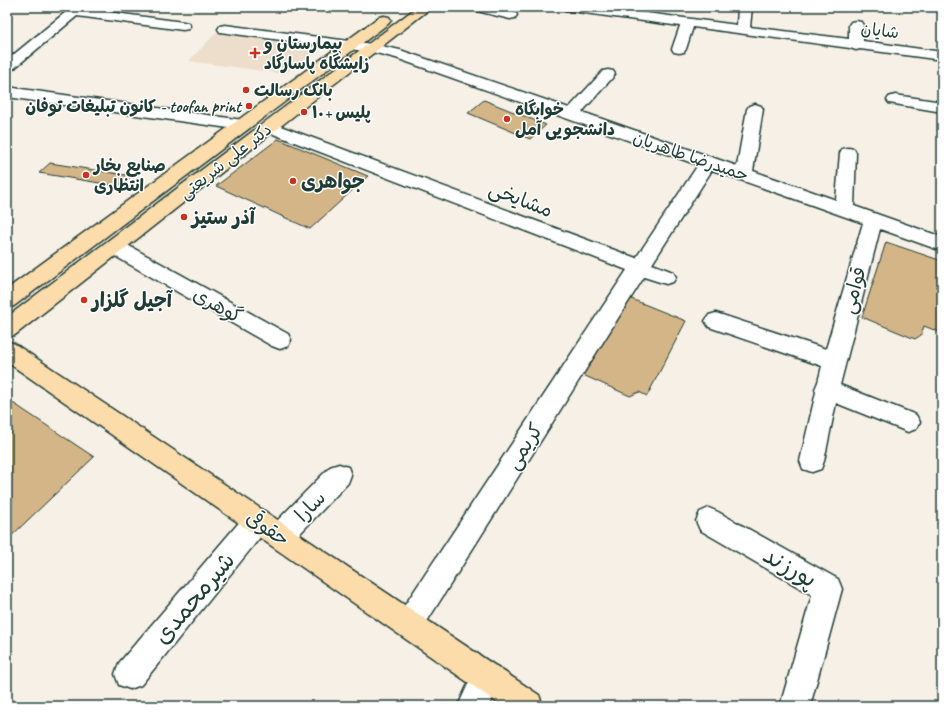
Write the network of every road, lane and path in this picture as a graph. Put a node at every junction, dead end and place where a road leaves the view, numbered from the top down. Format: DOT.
graph roads {
  1 [pos="425,7"];
  2 [pos="478,7"];
  3 [pos="570,7"];
  4 [pos="745,7"];
  5 [pos="77,9"];
  6 [pos="393,14"];
  7 [pos="510,16"];
  8 [pos="688,23"];
  9 [pos="856,25"];
  10 [pos="183,26"];
  11 [pos="225,29"];
  12 [pos="743,30"];
  13 [pos="348,46"];
  14 [pos="856,46"];
  15 [pos="372,48"];
  16 [pos="678,49"];
  17 [pos="942,56"];
  18 [pos="7,67"];
  19 [pos="608,74"];
  20 [pos="7,92"];
  21 [pos="895,100"];
  22 [pos="942,107"];
  23 [pos="755,109"];
  24 [pos="572,114"];
  25 [pos="243,125"];
  26 [pos="270,127"];
  27 [pos="848,153"];
  28 [pos="708,162"];
  29 [pos="744,174"];
  30 [pos="845,210"];
  31 [pos="872,219"];
  32 [pos="942,244"];
  33 [pos="115,247"];
  34 [pos="640,267"];
  35 [pos="666,277"];
  36 [pos="7,300"];
  37 [pos="716,321"];
  38 [pos="7,330"];
  39 [pos="280,340"];
  40 [pos="7,350"];
  41 [pos="834,360"];
  42 [pos="826,389"];
  43 [pos="908,422"];
  44 [pos="812,461"];
  45 [pos="339,475"];
  46 [pos="257,521"];
  47 [pos="709,521"];
  48 [pos="280,536"];
  49 [pos="408,624"];
  50 [pos="130,674"];
  51 [pos="487,678"];
  52 [pos="474,706"];
  53 [pos="528,706"];
  54 [pos="795,706"];
  1 -- 15 [label="main road, دکتر علی شریعتی"];
  2 -- 7 [label="street"];
  3 -- 8 [label="street, شایان"];
  4 -- 12 [label="street"];
  5 -- 10 [label="street"];
  5 -- 18 [label="street"];
  6 -- 13 [label="main road, دکتر علی شریعتی"];
  8 -- 12 [label="street, شایان"];
  8 -- 16 [label="street"];
  9 -- 14 [label="street"];
  11 -- 13 [label="street, حمیدرضا طاهریان"];
  12 -- 14 [label="street, شایان"];
  13 -- 15 [label="street, حمیدرضا طاهریان"];
  13 -- 25 [label="main road, دکتر علی شریعتی"];
  14 -- 17 [label="street, شایان"];
  15 -- 24 [label="street, حمیدرضا طاهریان"];
  15 -- 26 [label="main road, دکتر علی شریعتی"];
  19 -- 24 [label="street"];
  20 -- 25 [label="street"];
  21 -- 22 [label="street"];
  23 -- 29 [label="street"];
  24 -- 28 [label="street, حمیدرضا طاهریان"];
  25 -- 36 [label="main road, دکتر علی شریعتی"];
  26 -- 33 [label="main road, دکتر علی شریعتی"];
  26 -- 34 [label="street, مشایخی"];
  27 -- 30 [label="street"];
  28 -- 29 [label="street, حمیدرضا طاهریان"];
  28 -- 34 [label="street"];
  29 -- 30 [label="street, حمیدرضا طاهریان"];
  30 -- 31 [label="street, حمیدرضا طاهریان"];
  31 -- 32 [label="street, حمیدرضا طاهریان"];
  31 -- 41 [label="street, قوامی"];
  33 -- 38 [label="main road, دکتر علی شریعتی"];
  33 -- 39 [label="street, گوهری"];
  34 -- 35 [label="street, مشایخی"];
  34 -- 49 [label="street, کریمی"];
  37 -- 41 [label="street"];
  40 -- 46 [label="main road, حقوقی"];
  41 -- 42 [label="street, قوامی"];
  42 -- 43 [label="street"];
  42 -- 44 [label="street, قوامی"];
  45 -- 48 [label="street, سارا"];
  46 -- 48 [label="main road, حقوقی"];
  46 -- 50 [label="street, شیرمحمدی"];
  47 -- 54 [label="street, پورزند"];
  48 -- 49 [label="main road, حقوقی"];
  49 -- 51 [label="main road, حقوقی"];
  51 -- 52 [label="street"];
  51 -- 53 [label="main road, حقوقی"];
}
